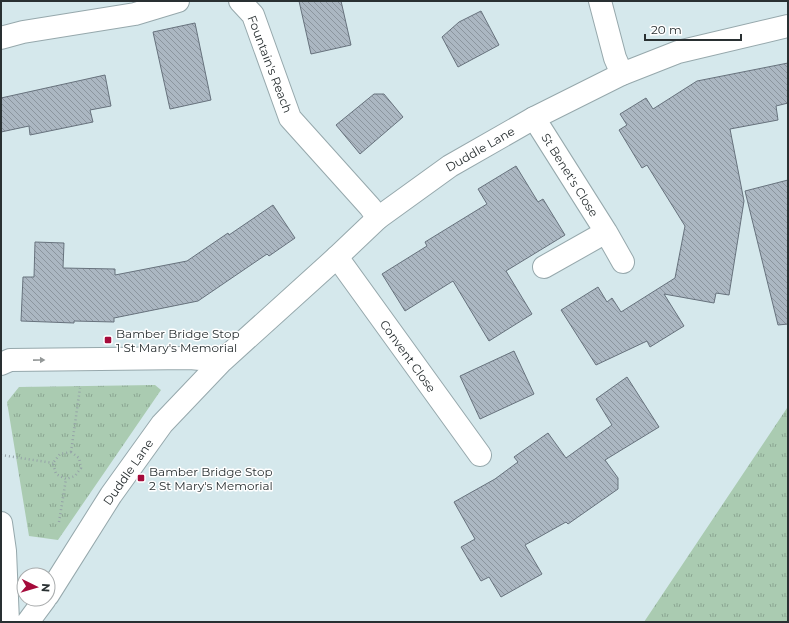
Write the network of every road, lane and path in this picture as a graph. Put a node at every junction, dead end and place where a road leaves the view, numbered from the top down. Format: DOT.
graph roads {
  1 [pos="178,1"];
  2 [pos="240,1"];
  3 [pos="600,1"];
  4 [pos="788,26"];
  5 [pos="1,38"];
  6 [pos="622,74"];
  7 [pos="534,118"];
  8 [pos="378,218"];
  9 [pos="606,232"];
  10 [pos="337,257"];
  11 [pos="623,262"];
  12 [pos="544,267"];
  13 [pos="84,359"];
  14 [pos="222,361"];
  15 [pos="1,364"];
  16 [pos="71,452"];
  17 [pos="480,454"];
  18 [pos="1,455"];
  19 [pos="54,463"];
  20 [pos="1,523"];
  21 [pos="56,582"];
  22 [pos="39,607"];
  23 [pos="8,622"];
  24 [pos="28,622"];
  1 -- 5 [label="street"];
  2 -- 8 [label="street, Fountain's Reach"];
  3 -- 6 [label="street"];
  4 -- 6 [label="street, Duddle Lane"];
  6 -- 7 [label="street, Duddle Lane"];
  7 -- 8 [label="street, Duddle Lane"];
  7 -- 9 [label="street, St Benet's Close"];
  8 -- 10 [label="street, Duddle Lane"];
  9 -- 11 [label="street, St Benet's Close"];
  9 -- 12 [label="street"];
  10 -- 14 [label="street, Duddle Lane"];
  10 -- 17 [label="street, Convent Close"];
  13 -- 14 [label="street"];
  15 -- 13 [label="street, one-way"];
  13 -- 16 [label="path"];
  14 -- 21 [label="street, Duddle Lane"];
  16 -- 19 [label="path"];
  16 -- 19 [label="path"];
  18 -- 19 [label="path"];
  20 -- 23 [label="street"];
  22 -- 24 [label="street"];
}
